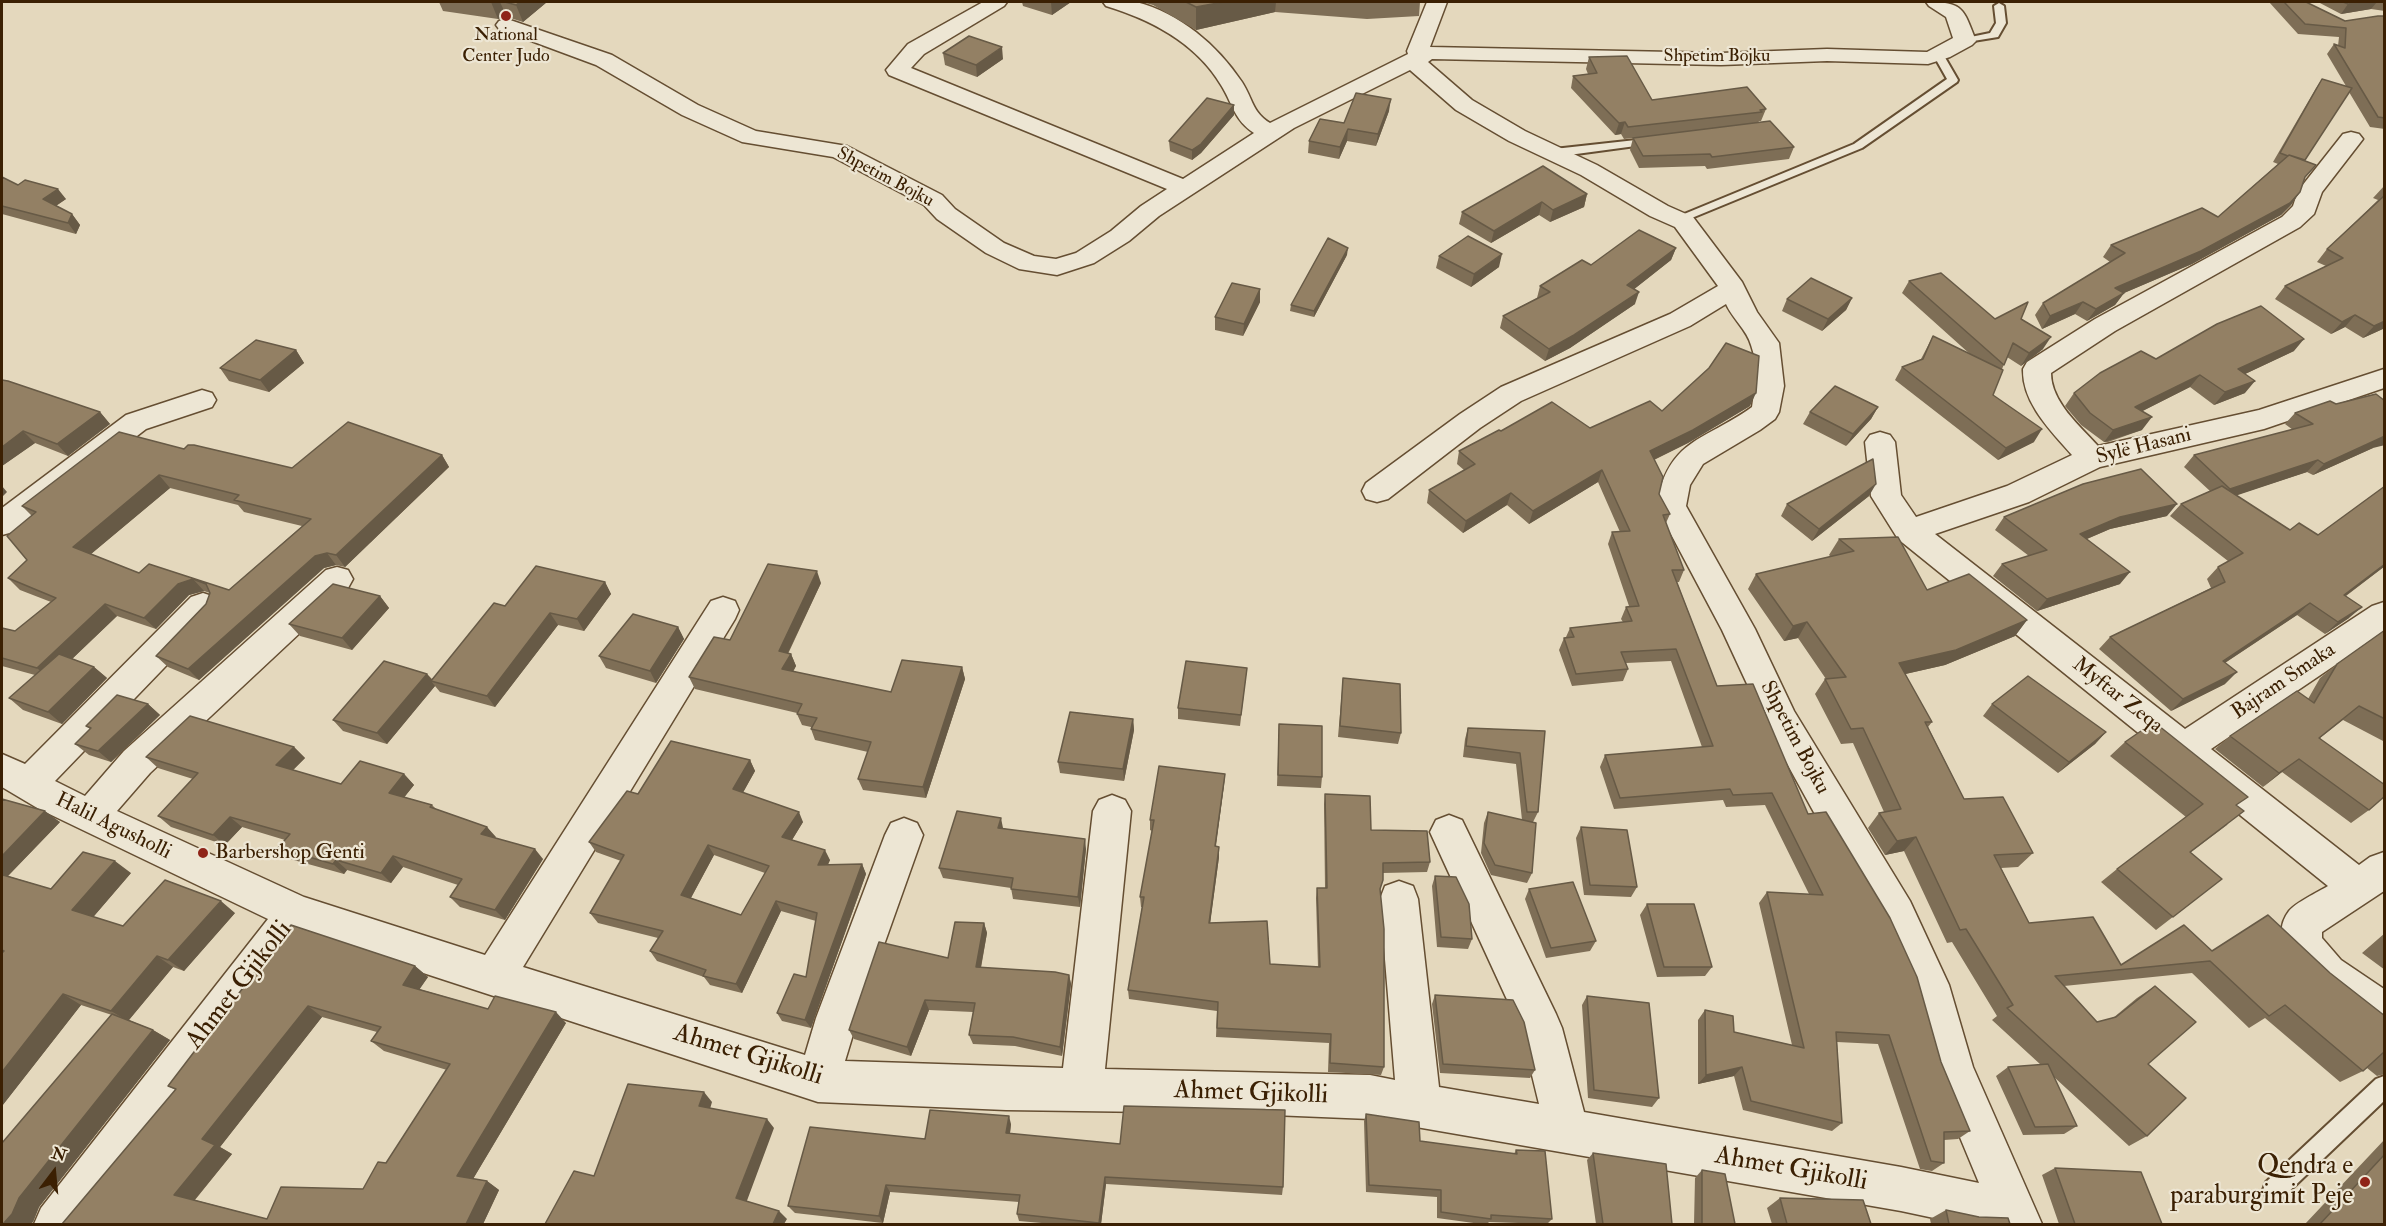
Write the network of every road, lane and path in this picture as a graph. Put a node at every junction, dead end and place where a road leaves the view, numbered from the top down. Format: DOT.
graph roads {
  1 [pos="997,2"];
  2 [pos="1113,2"];
  3 [pos="1437,2"];
  4 [pos="1936,2"];
  5 [pos="1999,6"];
  6 [pos="506,26"];
  7 [pos="1965,41"];
  8 [pos="1939,56"];
  9 [pos="1417,60"];
  10 [pos="1269,134"];
  11 [pos="2351,139"];
  12 [pos="1668,140"];
  13 [pos="1554,153"];
  14 [pos="1185,188"];
  15 [pos="1678,219"];
  16 [pos="1732,288"];
  17 [pos="2385,378"];
  18 [pos="202,400"];
  19 [pos="1880,442"];
  20 [pos="2092,458"];
  21 [pos="1377,491"];
  22 [pos="2,524"];
  23 [pos="1909,531"];
  24 [pos="337,579"];
  25 [pos="203,606"];
  26 [pos="723,610"];
  27 [pos="2385,615"];
  28 [pos="2183,749"];
  29 [pos="15,777"];
  30 [pos="1112,812"];
  31 [pos="90,816"];
  32 [pos="1449,832"];
  33 [pos="904,835"];
  34 [pos="2372,879"];
  35 [pos="1399,899"];
  36 [pos="296,913"];
  37 [pos="494,977"];
  38 [pos="2385,1012"];
  39 [pos="818,1081"];
  40 [pos="2385,1087"];
  41 [pos="1082,1090"];
  42 [pos="1419,1106"];
  43 [pos="1567,1132"];
  44 [pos="2274,1190"];
  45 [pos="2016,1219"];
  46 [pos="57,1224"];
  1 -- 14 [label="street"];
  2 -- 10 [label="street"];
  3 -- 9 [label="street"];
  4 -- 7 [label="street"];
  5 -- 7 [label="lane"];
  6 -- 14 [label="street, Shpetim Bojku"];
  7 -- 8 [label="street, Shpetim Bojku"];
  8 -- 9 [label="street, Shpetim Bojku"];
  8 -- 15 [label="lane"];
  9 -- 10 [label="street, Shpetim Bojku"];
  9 -- 13 [label="street, Shpetim Bojku"];
  10 -- 14 [label="street, Shpetim Bojku"];
  11 -- 20 [label="street"];
  12 -- 13 [label="lane"];
  13 -- 15 [label="street, Shpetim Bojku"];
  15 -- 16 [label="street, Shpetim Bojku"];
  16 -- 21 [label="street"];
  16 -- 45 [label="street, Shpetim Bojku"];
  17 -- 20 [label="street, Sylë Hasani"];
  18 -- 22 [label="street"];
  19 -- 23 [label="street, Myftar Zeqa"];
  20 -- 23 [label="street, Sylë Hasani"];
  23 -- 28 [label="street, Myftar Zeqa"];
  24 -- 31 [label="street"];
  25 -- 29 [label="street, Halil Agusholli"];
  26 -- 37 [label="street"];
  27 -- 28 [label="street, Bajram Smaka"];
  28 -- 34 [label="street, Myftar Zeqa"];
  29 -- 31 [label="street, Halil Agusholli"];
  30 -- 41 [label="street"];
  31 -- 36 [label="street, Halil Agusholli"];
  32 -- 43 [label="street"];
  33 -- 39 [label="street"];
  34 -- 38 [label="street, Myftar Zeqa"];
  35 -- 42 [label="street"];
  36 -- 37 [label="street, Ahmet Gjikolli"];
  36 -- 46 [label="street, Ahmet Gjikolli"];
  37 -- 39 [label="street, Ahmet Gjikolli"];
  39 -- 41 [label="street, Ahmet Gjikolli"];
  40 -- 44 [label="lane"];
  41 -- 42 [label="street, Ahmet Gjikolli"];
  42 -- 43 [label="street, Ahmet Gjikolli"];
  43 -- 45 [label="street, Ahmet Gjikolli"];
}
